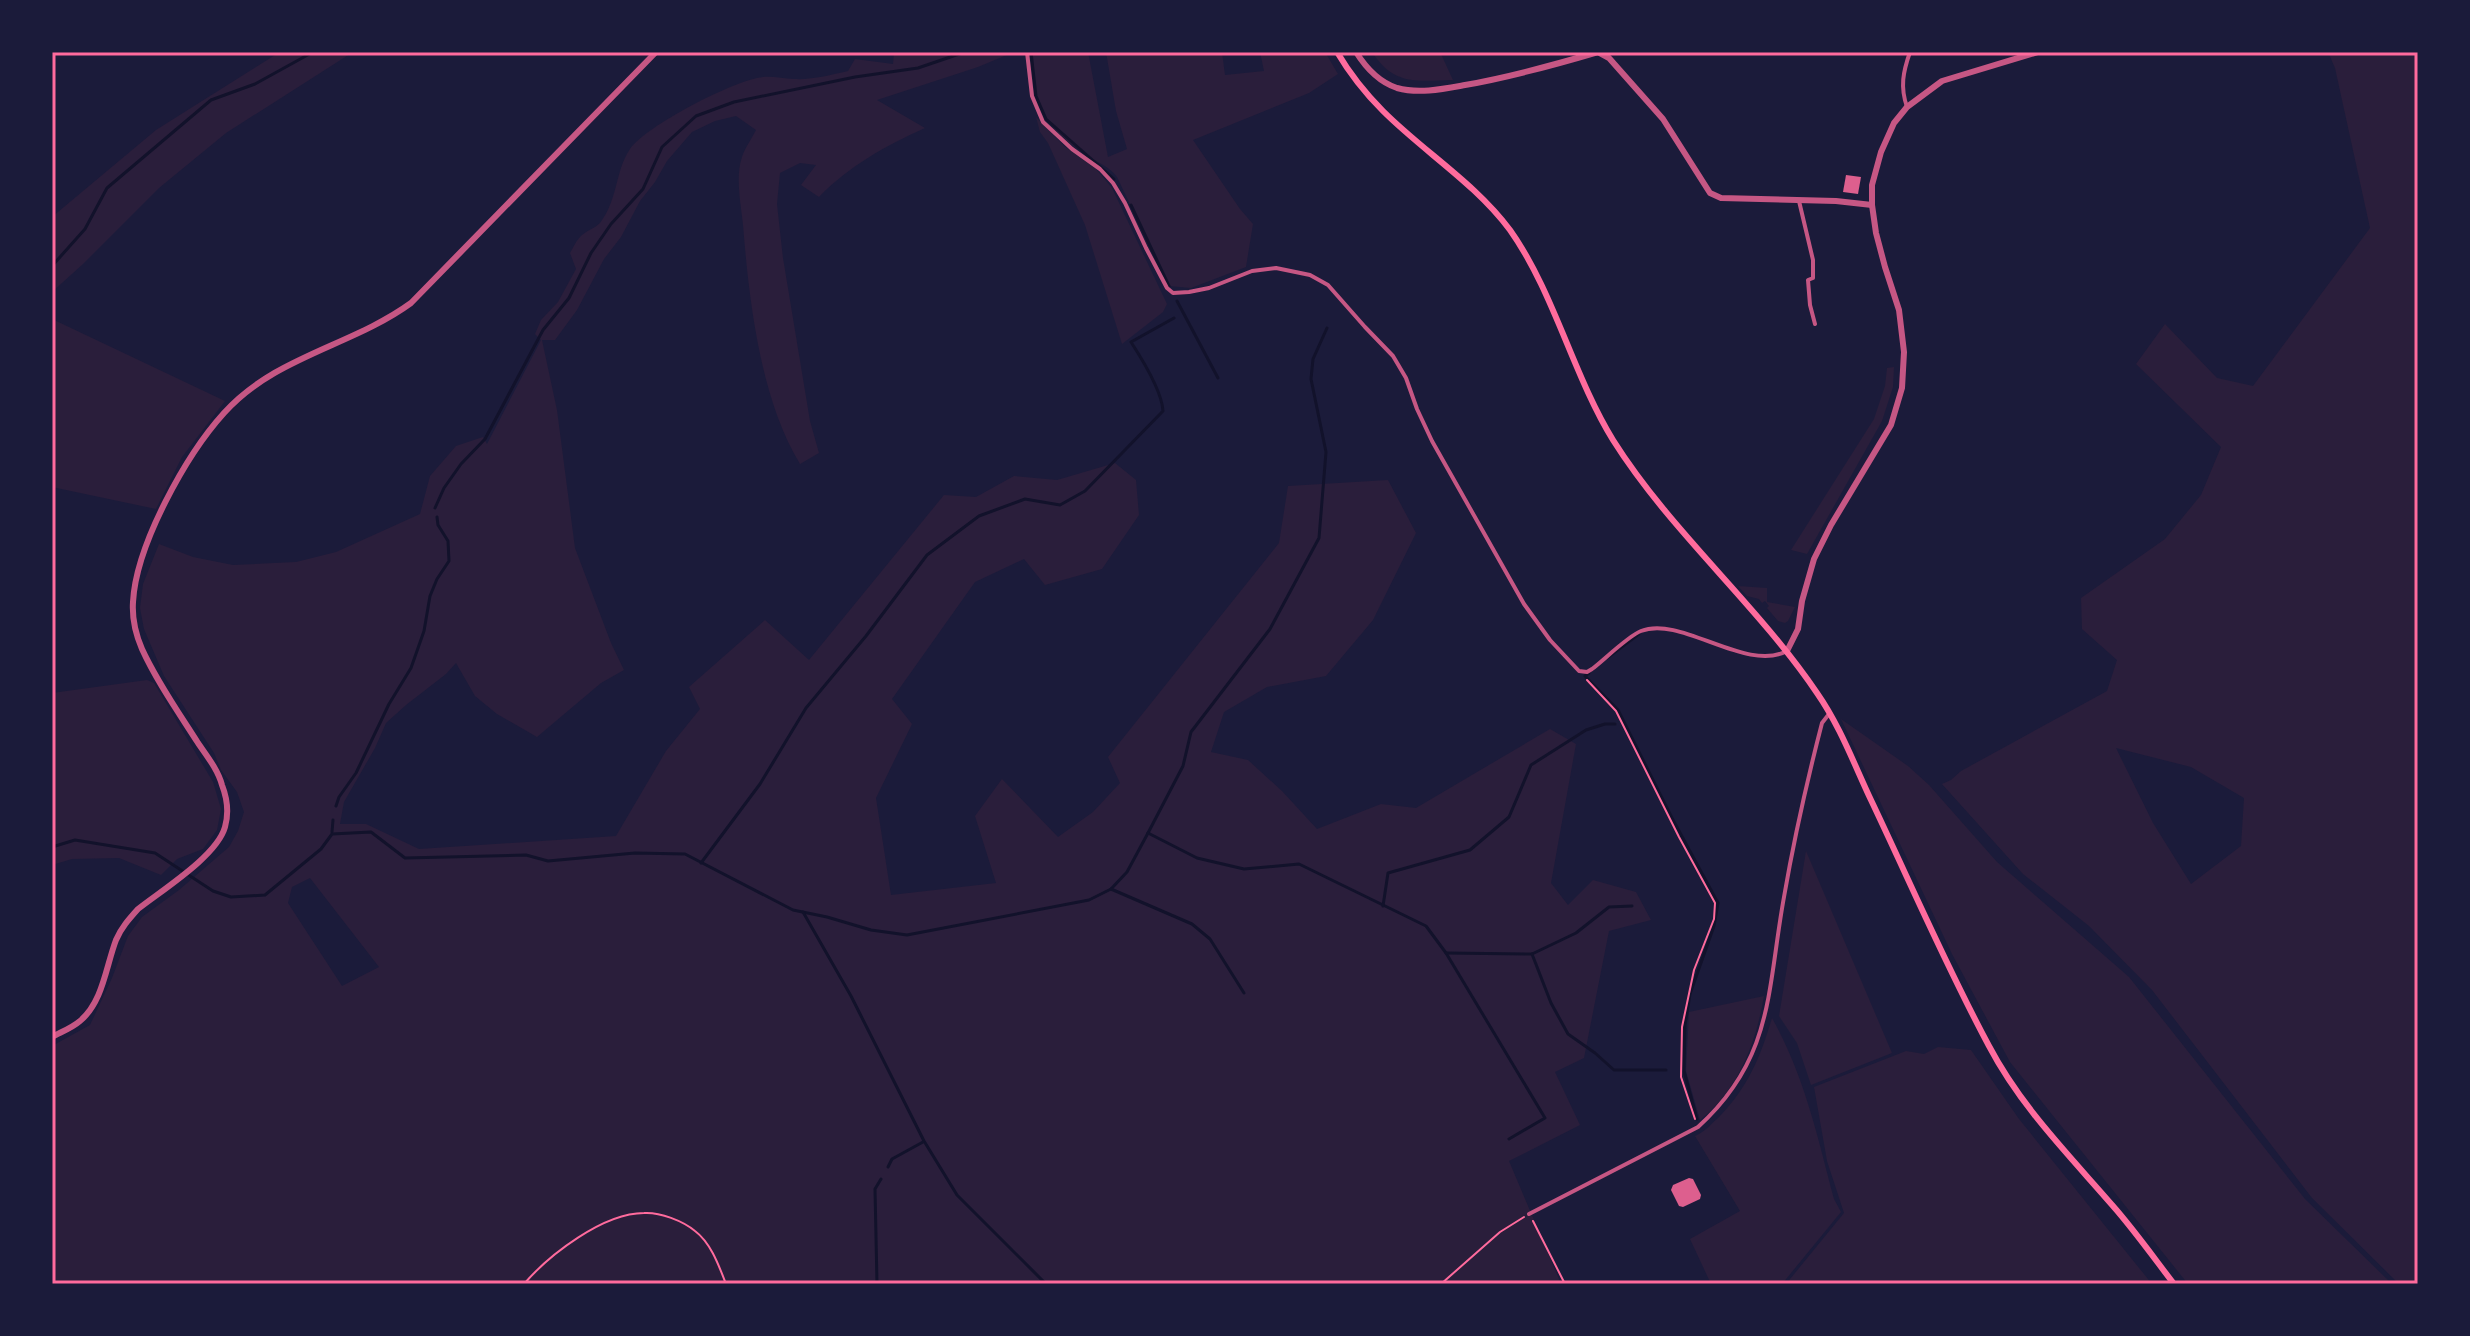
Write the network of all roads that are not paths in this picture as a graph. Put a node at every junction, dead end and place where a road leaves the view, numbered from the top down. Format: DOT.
graph roads {
  1 [pos="656,52"];
  2 [pos="1027,52"];
  3 [pos="1337,52"];
  4 [pos="1356,52"];
  5 [pos="1598,52"];
  6 [pos="1910,52"];
  7 [pos="2038,52"];
  8 [pos="1907,107"];
  9 [pos="1799,201"];
  10 [pos="1872,205"];
  11 [pos="1815,324"];
  12 [pos="1787,651"];
  13 [pos="1830,713"];
  14 [pos="52,1037"];
  15 [pos="1529,1214"];
  16 [pos="2174,1284"];
  1 -- 14 [label="street"];
  2 -- 12 [label="street"];
  3 -- 12 [label="main road"];
  4 -- 5 [label="street"];
  5 -- 9 [label="street"];
  6 -- 8 [label="street"];
  7 -- 8 [label="street"];
  8 -- 10 [label="street"];
  9 -- 10 [label="street"];
  9 -- 11 [label="street"];
  10 -- 12 [label="street"];
  12 -- 13 [label="main road"];
  13 -- 15 [label="street"];
  13 -- 16 [label="main road"];
}
